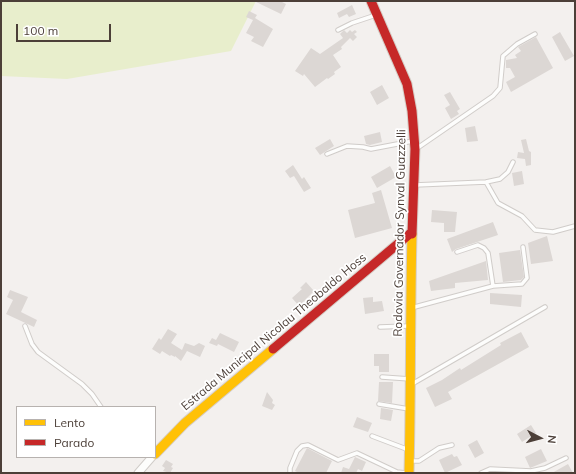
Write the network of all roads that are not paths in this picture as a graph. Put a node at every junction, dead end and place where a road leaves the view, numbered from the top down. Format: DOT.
graph roads {
  1 [pos="371,1"];
  2 [pos="377,15"];
  3 [pos="338,30"];
  4 [pos="535,34"];
  5 [pos="415,145"];
  6 [pos="327,154"];
  7 [pos="513,162"];
  8 [pos="486,182"];
  9 [pos="415,185"];
  10 [pos="575,226"];
  11 [pos="412,232"];
  12 [pos="523,247"];
  13 [pos="457,252"];
  14 [pos="493,286"];
  15 [pos="545,307"];
  16 [pos="410,308"];
  17 [pos="25,326"];
  18 [pos="410,326"];
  19 [pos="380,327"];
  20 [pos="382,377"];
  21 [pos="411,382"];
  22 [pos="380,404"];
  23 [pos="100,406"];
  24 [pos="410,410"];
  25 [pos="372,436"];
  26 [pos="452,445"];
  27 [pos="157,450"];
  28 [pos="410,450"];
  29 [pos="151,458"];
  30 [pos="566,458"];
  31 [pos="409,461"];
  32 [pos="138,473"];
  33 [pos="290,473"];
  34 [pos="406,473"];
  35 [pos="409,473"];
  36 [pos="481,473"];
  1 -- 2 [label="main road, Rodovia Governador Synval Guazzelli"];
  2 -- 3 [label="lane"];
  2 -- 5 [label="main road, Rodovia Governador Synval Guazzelli"];
  4 -- 5 [label="lane"];
  5 -- 6 [label="lane"];
  5 -- 9 [label="main road, Rodovia Governador Synval Guazzelli"];
  7 -- 8 [label="lane"];
  8 -- 9 [label="lane"];
  8 -- 10 [label="lane"];
  9 -- 11 [label="main road, Rodovia Governador Synval Guazzelli"];
  11 -- 16 [label="main road, Rodovia Governador Synval Guazzelli"];
  11 -- 27 [label="main road, Estrada Municipal Nicolau Theobaldo Hoss"];
  12 -- 14 [label="lane"];
  13 -- 14 [label="lane"];
  14 -- 16 [label="lane"];
  15 -- 21 [label="lane"];
  16 -- 18 [label="main road, Rodovia Governador Synval Guazzelli"];
  17 -- 23 [label="lane"];
  18 -- 19 [label="lane"];
  18 -- 21 [label="main road, Rodovia Governador Synval Guazzelli"];
  20 -- 21 [label="lane"];
  21 -- 24 [label="main road, Rodovia Governador Synval Guazzelli"];
  22 -- 24 [label="lane"];
  24 -- 28 [label="main road, Rodovia Governador Synval Guazzelli"];
  25 -- 28 [label="lane"];
  26 -- 31 [label="lane"];
  28 -- 31 [label="main road, Rodovia Governador Synval Guazzelli"];
  29 -- 32 [label="street"];
  30 -- 36 [label="lane"];
  31 -- 35 [label="main road, Rodovia Governador Synval Guazzelli"];
  33 -- 34 [label="lane"];
}
